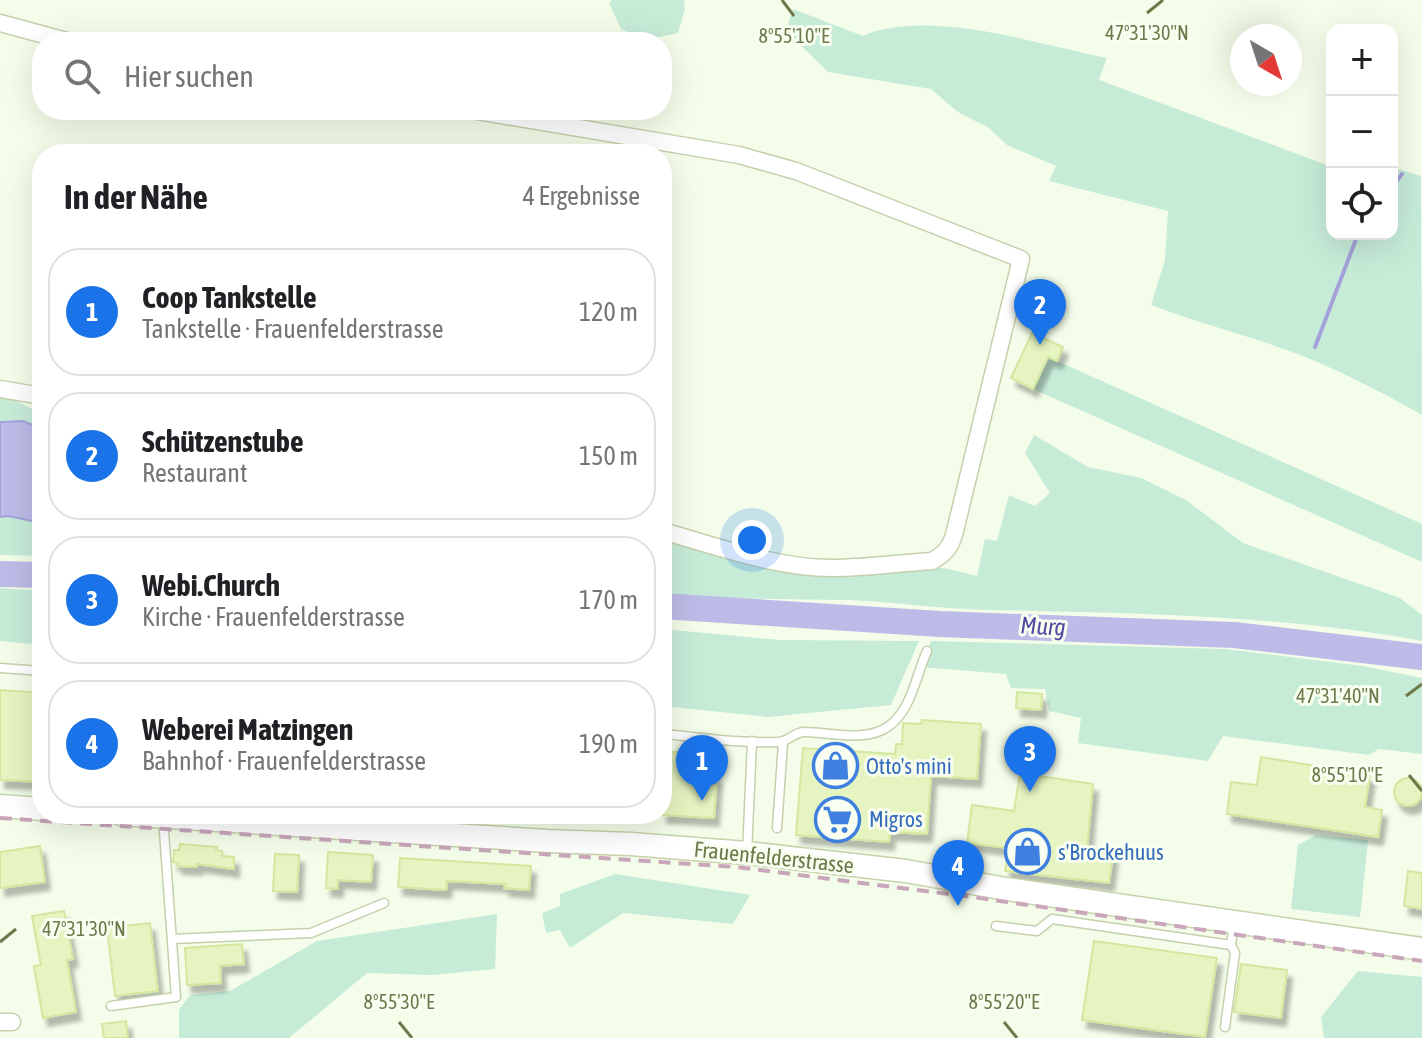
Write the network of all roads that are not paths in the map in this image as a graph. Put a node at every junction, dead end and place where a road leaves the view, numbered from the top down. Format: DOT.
graph roads {
  1 [pos="0,23"];
  2 [pos="33,32"];
  3 [pos="531,120"];
  4 [pos="0,389"];
  5 [pos="32,394"];
  6 [pos="672,534"];
  7 [pos="927,651"];
  8 [pos="0,668"];
  9 [pos="32,670"];
  10 [pos="672,735"];
  11 [pos="752,741"];
  12 [pos="783,743"];
  13 [pos="0,806"];
  14 [pos="32,808"];
  15 [pos="164,824"];
  16 [pos="275,824"];
  17 [pos="777,828"];
  18 [pos="747,853"];
  19 [pos="384,903"];
  20 [pos="1234,923"];
  21 [pos="996,926"];
  22 [pos="172,939"];
  23 [pos="1231,945"];
  24 [pos="1422,949"];
  25 [pos="111,1006"];
  26 [pos="1225,1027"];
  1 -- 2 [label="street"];
  3 -- 6 [label="street"];
  4 -- 5 [label="street"];
  7 -- 12 [label="lane"];
  8 -- 9 [label="lane"];
  10 -- 11 [label="lane"];
  11 -- 12 [label="lane"];
  11 -- 18 [label="lane"];
  12 -- 17 [label="lane"];
  13 -- 14 [label="main road"];
  15 -- 22 [label="lane"];
  16 -- 18 [label="main road, Frauenfelderstrasse"];
  18 -- 20 [label="main road, Frauenfelderstrasse"];
  19 -- 22 [label="lane"];
  20 -- 23 [label="lane"];
  20 -- 24 [label="main road, Frauenfelderstrasse"];
  21 -- 23 [label="lane"];
  22 -- 25 [label="lane"];
  23 -- 26 [label="lane"];
}
